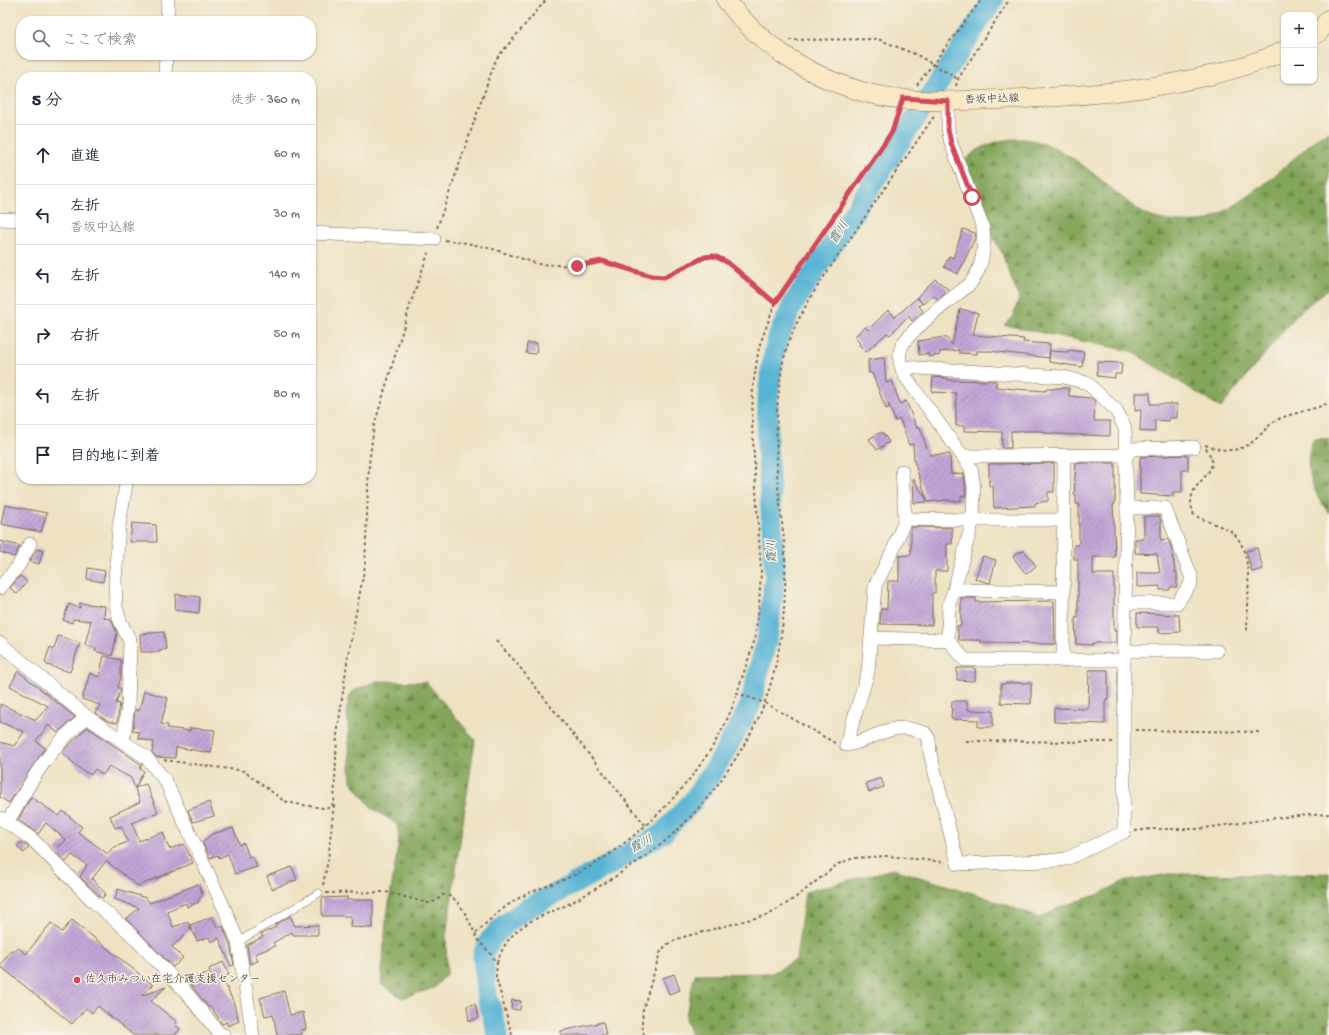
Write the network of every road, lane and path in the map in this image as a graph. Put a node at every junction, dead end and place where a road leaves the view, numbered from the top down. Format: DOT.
graph roads {
  1 [pos="168,0"];
  2 [pos="546,0"];
  3 [pos="726,0"];
  4 [pos="981,0"];
  5 [pos="1009,0"];
  6 [pos="167,16"];
  7 [pos="1329,19"];
  8 [pos="1317,32"];
  9 [pos="767,42"];
  10 [pos="1281,52"];
  11 [pos="166,60"];
  12 [pos="934,64"];
  13 [pos="165,72"];
  14 [pos="958,79"];
  15 [pos="908,99"];
  16 [pos="947,101"];
  17 [pos="0,219"];
  18 [pos="16,220"];
  19 [pos="316,233"];
  20 [pos="434,239"];
  21 [pos="775,303"];
  22 [pos="901,367"];
  23 [pos="1329,403"];
  24 [pos="1199,446"];
  25 [pos="1064,455"];
  26 [pos="1127,455"];
  27 [pos="963,456"];
  28 [pos="902,471"];
  29 [pos="126,484"];
  30 [pos="1127,508"];
  31 [pos="904,519"];
  32 [pos="973,520"];
  33 [pos="1064,520"];
  34 [pos="30,544"];
  35 [pos="0,588"];
  36 [pos="954,590"];
  37 [pos="1064,592"];
  38 [pos="1126,603"];
  39 [pos="1247,631"];
  40 [pos="872,638"];
  41 [pos="948,640"];
  42 [pos="496,641"];
  43 [pos="0,643"];
  44 [pos="1217,651"];
  45 [pos="1124,656"];
  46 [pos="1063,661"];
  47 [pos="737,692"];
  48 [pos="765,703"];
  49 [pos="87,717"];
  50 [pos="1262,732"];
  51 [pos="1124,736"];
  52 [pos="123,741"];
  53 [pos="966,741"];
  54 [pos="846,745"];
  55 [pos="152,762"];
  56 [pos="334,804"];
  57 [pos="1329,814"];
  58 [pos="4,820"];
  59 [pos="645,825"];
  60 [pos="1124,832"];
  61 [pos="958,864"];
  62 [pos="319,893"];
  63 [pos="476,933"];
  64 [pos="238,942"];
  65 [pos="497,963"];
  66 [pos="224,1035"];
  67 [pos="252,1035"];
  68 [pos="512,1035"];
  69 [pos="644,1035"];
  1 -- 6 [label="street"];
  2 -- 20 [label="path"];
  3 -- 9 [label="main road, 香坂中込線"];
  4 -- 12 [label="path"];
  5 -- 14 [label="path"];
  7 -- 8 [label="main road"];
  9 -- 12 [label="path"];
  9 -- 15 [label="main road, 香坂中込線"];
  10 -- 16 [label="main road, 香坂中込線"];
  11 -- 13 [label="street"];
  12 -- 14 [label="path"];
  12 -- 15 [label="path"];
  14 -- 16 [label="path"];
  15 -- 16 [label="main road, 香坂中込線"];
  15 -- 21 [label="path"];
  16 -- 22 [label="street"];
  16 -- 48 [label="path"];
  17 -- 18 [label="street"];
  19 -- 20 [label="street"];
  20 -- 21 [label="path"];
  20 -- 56 [label="path"];
  21 -- 47 [label="path"];
  22 -- 26 [label="street"];
  22 -- 27 [label="street"];
  23 -- 24 [label="path"];
  24 -- 26 [label="street"];
  24 -- 39 [label="path"];
  25 -- 26 [label="street"];
  25 -- 27 [label="street"];
  25 -- 33 [label="street"];
  26 -- 30 [label="street"];
  27 -- 32 [label="street"];
  28 -- 31 [label="street"];
  29 -- 52 [label="street"];
  30 -- 38 [label="street"];
  30 -- 38 [label="street"];
  31 -- 32 [label="street"];
  31 -- 40 [label="street"];
  32 -- 33 [label="street"];
  32 -- 36 [label="street"];
  33 -- 37 [label="street"];
  34 -- 35 [label="street"];
  36 -- 37 [label="street"];
  36 -- 41 [label="street"];
  37 -- 46 [label="street"];
  38 -- 45 [label="street"];
  40 -- 41 [label="street"];
  40 -- 54 [label="street"];
  41 -- 46 [label="street"];
  42 -- 59 [label="path"];
  43 -- 49 [label="street"];
  44 -- 45 [label="street"];
  45 -- 46 [label="street"];
  45 -- 51 [label="street"];
  47 -- 48 [label="path"];
  47 -- 59 [label="path"];
  48 -- 54 [label="path"];
  48 -- 65 [label="path"];
  49 -- 52 [label="street"];
  49 -- 58 [label="street"];
  50 -- 51 [label="path"];
  51 -- 53 [label="path"];
  51 -- 60 [label="street"];
  52 -- 55 [label="street"];
  54 -- 61 [label="street"];
  55 -- 56 [label="path"];
  55 -- 64 [label="street"];
  56 -- 62 [label="path"];
  57 -- 60 [label="path"];
  58 -- 66 [label="street"];
  59 -- 63 [label="path"];
  60 -- 61 [label="street"];
  61 -- 69 [label="path"];
  62 -- 63 [label="path"];
  62 -- 64 [label="lane"];
  63 -- 65 [label="path"];
  64 -- 67 [label="street"];
  65 -- 68 [label="path"];
}
